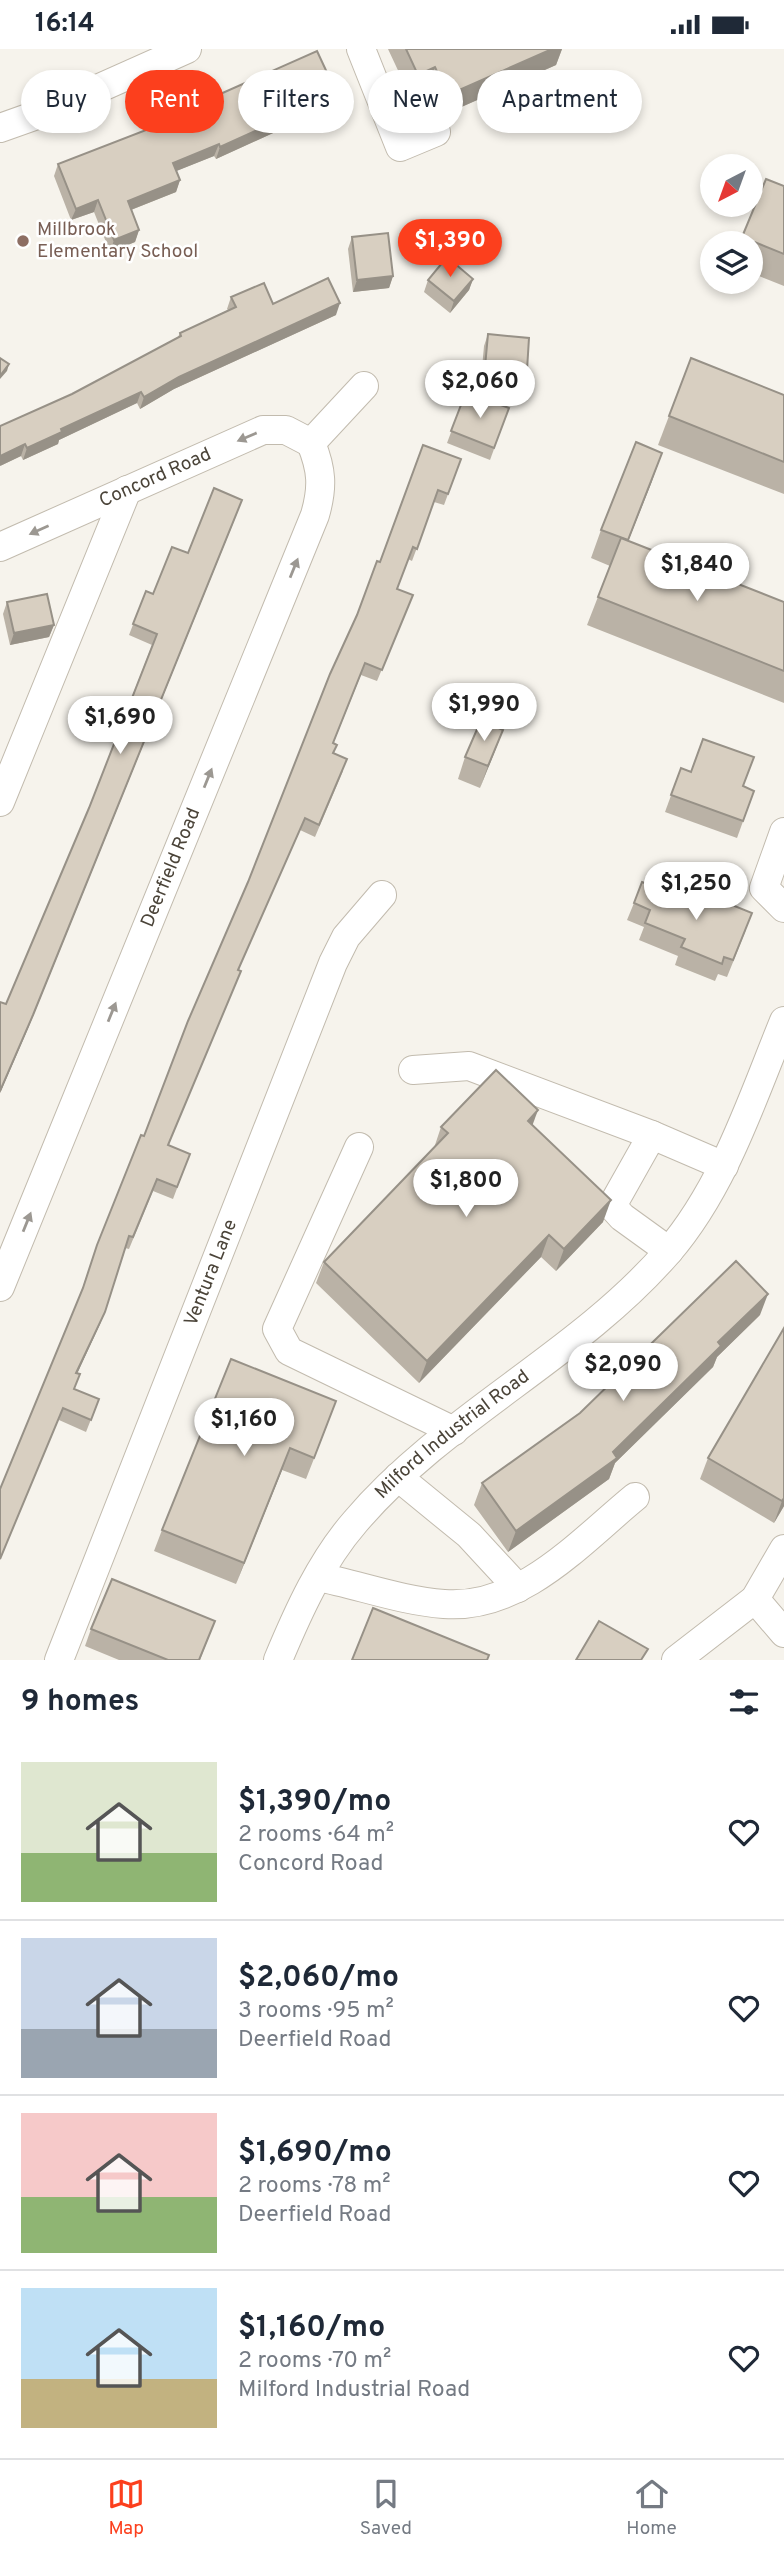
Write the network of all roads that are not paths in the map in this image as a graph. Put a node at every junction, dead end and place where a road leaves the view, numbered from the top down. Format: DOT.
graph roads {
  1 [pos="187,49"];
  2 [pos="361,49"];
  3 [pos="369,70"];
  4 [pos="0,128"];
  5 [pos="394,133"];
  6 [pos="434,133"];
  7 [pos="364,386"];
  8 [pos="311,443"];
  9 [pos="127,490"];
  10 [pos="0,547"];
  11 [pos="0,802"];
  12 [pos="784,832"];
  13 [pos="382,895"];
  14 [pos="784,908"];
  15 [pos="784,1021"];
  16 [pos="413,1070"];
  17 [pos="652,1135"];
  18 [pos="359,1147"];
  19 [pos="723,1166"];
  20 [pos="669,1251"];
  21 [pos="0,1286"];
  22 [pos="454,1430"];
  23 [pos="398,1477"];
  24 [pos="635,1497"];
  25 [pos="784,1549"];
  26 [pos="318,1577"];
  27 [pos="518,1588"];
  28 [pos="755,1599"];
  29 [pos="784,1633"];
  30 [pos="59,1660"];
  31 [pos="278,1660"];
  32 [pos="676,1660"];
  1 -- 4 [label="street"];
  2 -- 3 [label="street"];
  5 -- 6 [label="street"];
  7 -- 8 [label="street"];
  8 -- 9 [label="street, Concord Road, one-way"];
  21 -- 8 [label="street, Deerfield Road, one-way"];
  9 -- 10 [label="street, Concord Road, one-way"];
  9 -- 11 [label="street"];
  12 -- 14 [label="street"];
  13 -- 30 [label="street, Ventura Lane"];
  15 -- 19 [label="street, Milford Industrial Road"];
  16 -- 17 [label="street"];
  17 -- 19 [label="street"];
  17 -- 20 [label="street"];
  18 -- 22 [label="street"];
  19 -- 20 [label="street, Milford Industrial Road"];
  20 -- 22 [label="street, Milford Industrial Road"];
  22 -- 23 [label="street, Milford Industrial Road"];
  23 -- 26 [label="street, Milford Industrial Road"];
  23 -- 27 [label="street"];
  24 -- 27 [label="street"];
  25 -- 28 [label="street"];
  26 -- 27 [label="street"];
  26 -- 31 [label="street, Milford Industrial Road"];
  28 -- 29 [label="street"];
  28 -- 32 [label="street"];
}
